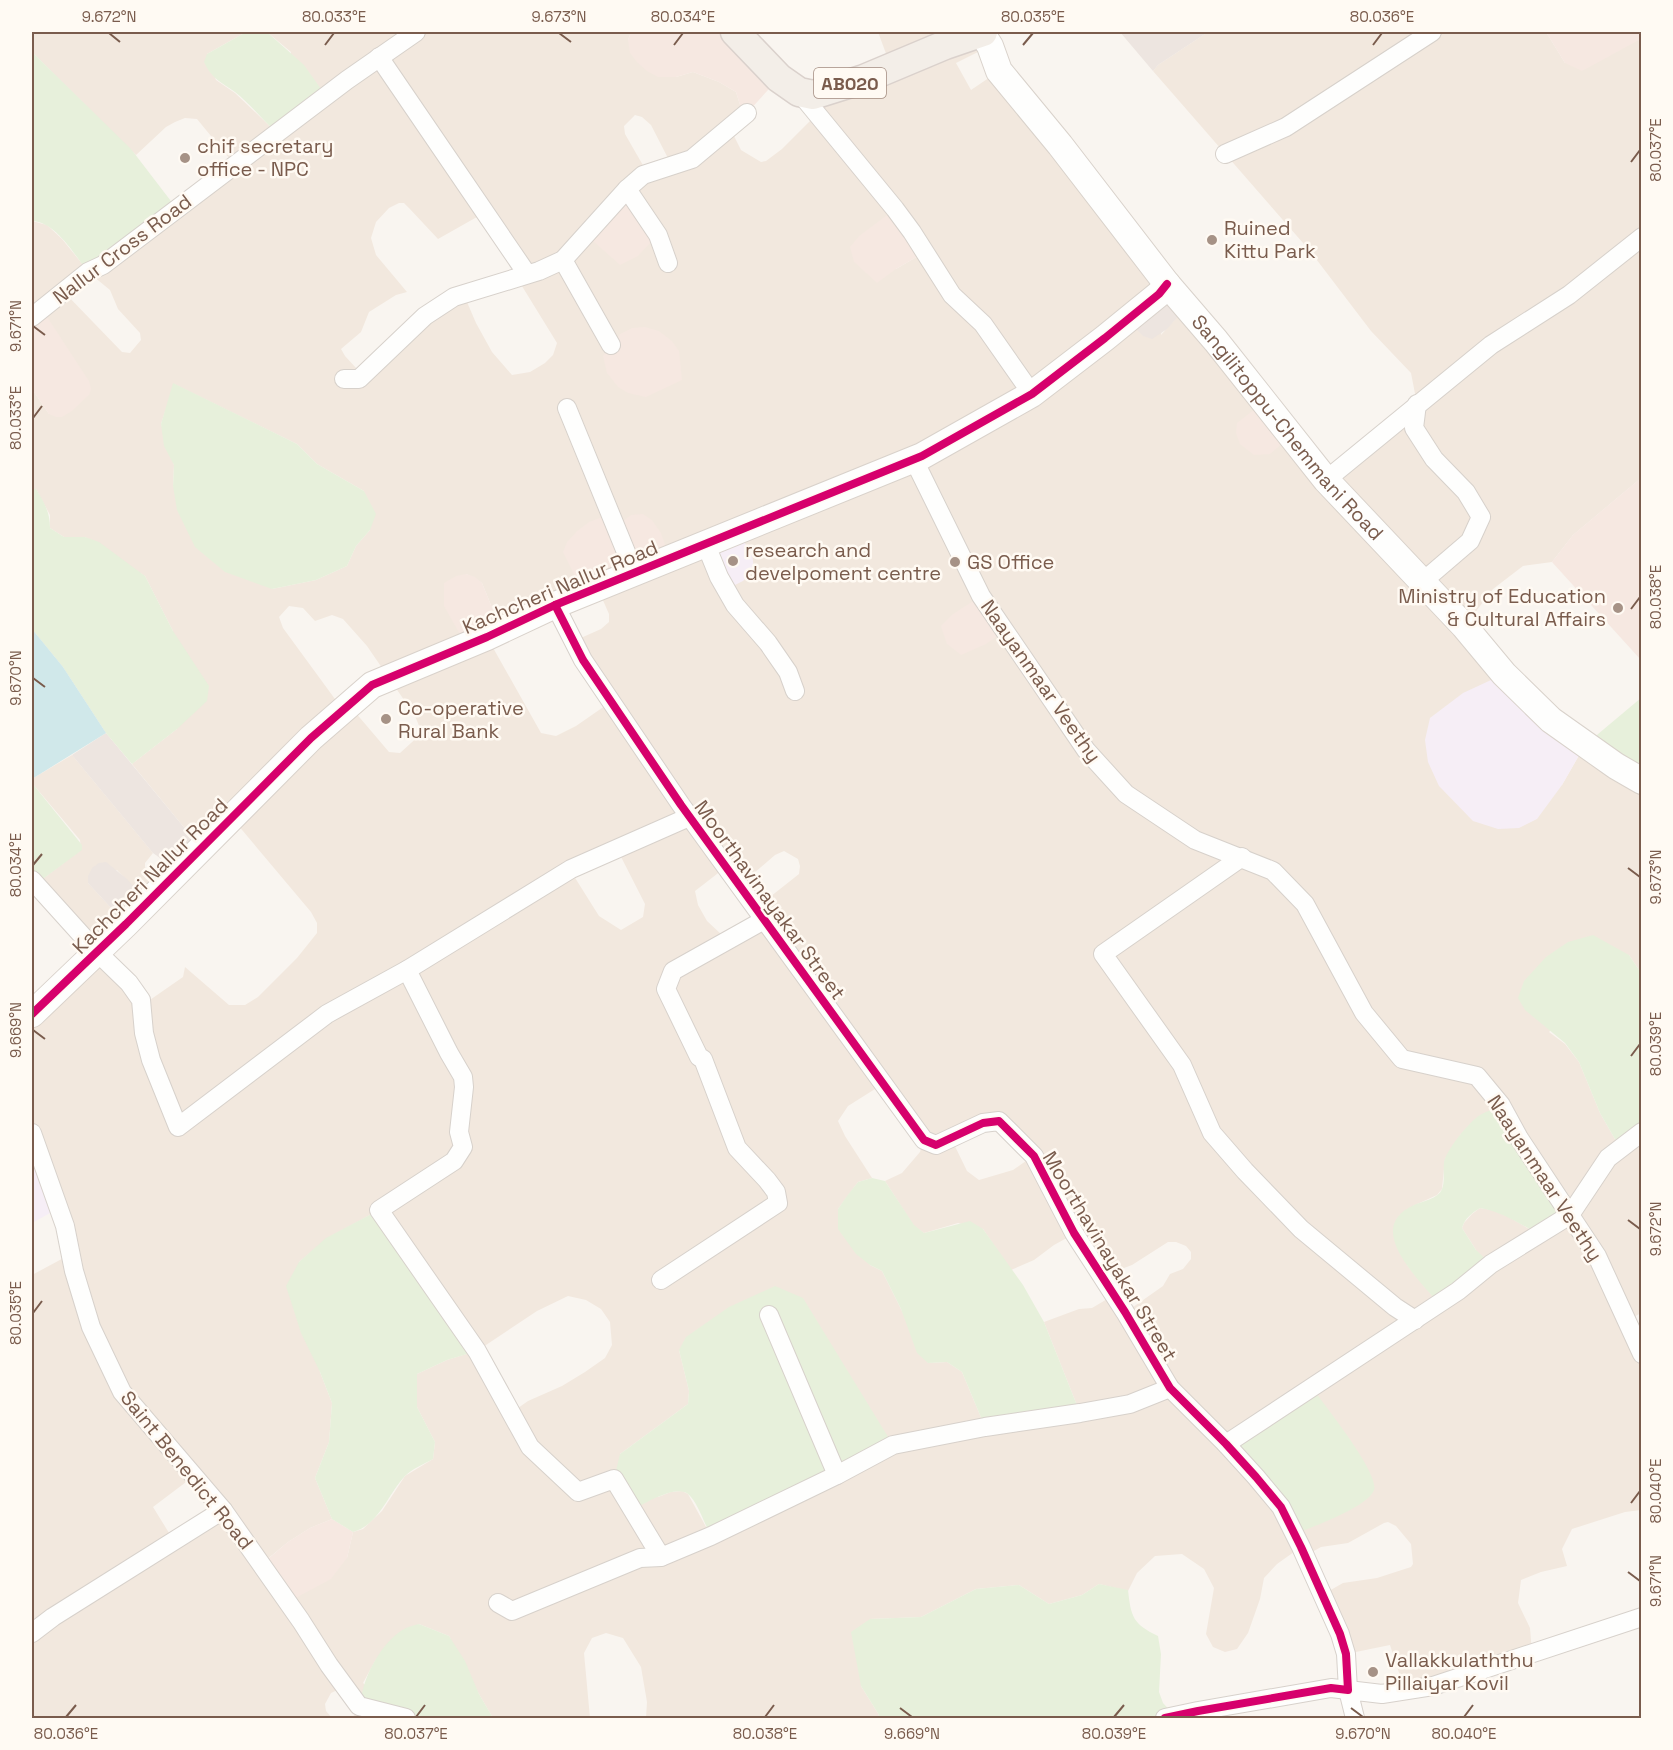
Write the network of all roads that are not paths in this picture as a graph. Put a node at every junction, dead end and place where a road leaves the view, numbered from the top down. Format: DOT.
graph roads {
  1 [pos="416,32"];
  2 [pos="735,32"];
  3 [pos="982,32"];
  4 [pos="1432,32"];
  5 [pos="379,57"];
  6 [pos="799,92"];
  7 [pos="747,113"];
  8 [pos="1225,154"];
  9 [pos="627,189"];
  10 [pos="1641,237"];
  11 [pos="563,260"];
  12 [pos="668,263"];
  13 [pos="527,274"];
  14 [pos="1167,284"];
  15 [pos="32,318"];
  16 [pos="611,345"];
  17 [pos="344,379"];
  18 [pos="1032,394"];
  19 [pos="1417,404"];
  20 [pos="567,408"];
  21 [pos="914,460"];
  22 [pos="1326,480"];
  23 [pos="706,545"];
  24 [pos="635,574"];
  25 [pos="1421,583"];
  26 [pos="555,604"];
  27 [pos="795,691"];
  28 [pos="1641,781"];
  29 [pos="689,817"];
  30 [pos="1242,857"];
  31 [pos="32,880"];
  32 [pos="764,920"];
  33 [pos="97,952"];
  34 [pos="408,970"];
  35 [pos="32,1014"];
  36 [pos="32,1132"];
  37 [pos="1641,1132"];
  38 [pos="1570,1215"];
  39 [pos="661,1280"];
  40 [pos="769,1315"];
  41 [pos="1634,1317"];
  42 [pos="1415,1320"];
  43 [pos="1641,1354"];
  44 [pos="1170,1388"];
  45 [pos="1226,1444"];
  46 [pos="837,1475"];
  47 [pos="223,1510"];
  48 [pos="662,1557"];
  49 [pos="498,1603"];
  50 [pos="1641,1617"];
  51 [pos="32,1634"];
  52 [pos="1348,1690"];
  53 [pos="1200,1715"];
  54 [pos="406,1719"];
  55 [pos="1165,1719"];
  56 [pos="1355,1719"];
  1 -- 5 [label="street, Nallur Cross Road"];
  2 -- 6 [label="main road, AB020"];
  3 -- 6 [label="main road, AB020"];
  3 -- 14 [label="street, Sangilitoppu-Chemmani Road"];
  4 -- 8 [label="street"];
  5 -- 13 [label="street"];
  5 -- 15 [label="street, Nallur Cross Road"];
  6 -- 18 [label="street"];
  7 -- 9 [label="street"];
  9 -- 11 [label="street"];
  9 -- 12 [label="street"];
  10 -- 19 [label="street"];
  11 -- 13 [label="street"];
  11 -- 16 [label="street"];
  13 -- 17 [label="street"];
  14 -- 18 [label="street, Kachcheri Nallur Road"];
  14 -- 22 [label="street, Sangilitoppu-Chemmani Road"];
  18 -- 21 [label="street, Kachcheri Nallur Road"];
  19 -- 22 [label="street"];
  19 -- 25 [label="street"];
  20 -- 24 [label="street"];
  21 -- 23 [label="street, Kachcheri Nallur Road"];
  21 -- 30 [label="street, Naayanmaar Veethy"];
  22 -- 25 [label="street, Sangilitoppu-Chemmani Road"];
  23 -- 24 [label="street, Kachcheri Nallur Road"];
  23 -- 27 [label="street"];
  24 -- 26 [label="street, Kachcheri Nallur Road"];
  25 -- 28 [label="street, Sangilitoppu-Chemmani Road"];
  26 -- 29 [label="street, Moorthavinayakar Street"];
  26 -- 33 [label="street, Kachcheri Nallur Road"];
  29 -- 32 [label="street, Moorthavinayakar Street"];
  29 -- 34 [label="street"];
  30 -- 38 [label="street, Naayanmaar Veethy"];
  30 -- 42 [label="street"];
  31 -- 33 [label="street"];
  32 -- 39 [label="street"];
  32 -- 44 [label="street, Moorthavinayakar Street"];
  33 -- 34 [label="street"];
  33 -- 35 [label="street, Kachcheri Nallur Road"];
  34 -- 48 [label="street"];
  36 -- 47 [label="street, Saint Benedict Road"];
  37 -- 38 [label="street"];
  38 -- 41 [label="street, Naayanmaar Veethy"];
  38 -- 42 [label="street"];
  40 -- 46 [label="street"];
  41 -- 43 [label="street, Naayanmaar Veethy"];
  42 -- 45 [label="street"];
  44 -- 45 [label="street, Moorthavinayakar Street"];
  44 -- 46 [label="street"];
  45 -- 52 [label="street, Moorthavinayakar Street"];
  46 -- 48 [label="street"];
  47 -- 51 [label="street"];
  47 -- 54 [label="street, Saint Benedict Road"];
  48 -- 49 [label="street"];
  50 -- 52 [label="street"];
  52 -- 53 [label="street"];
  52 -- 56 [label="street, Moorthavinayakar Street"];
  53 -- 55 [label="street"];
}
